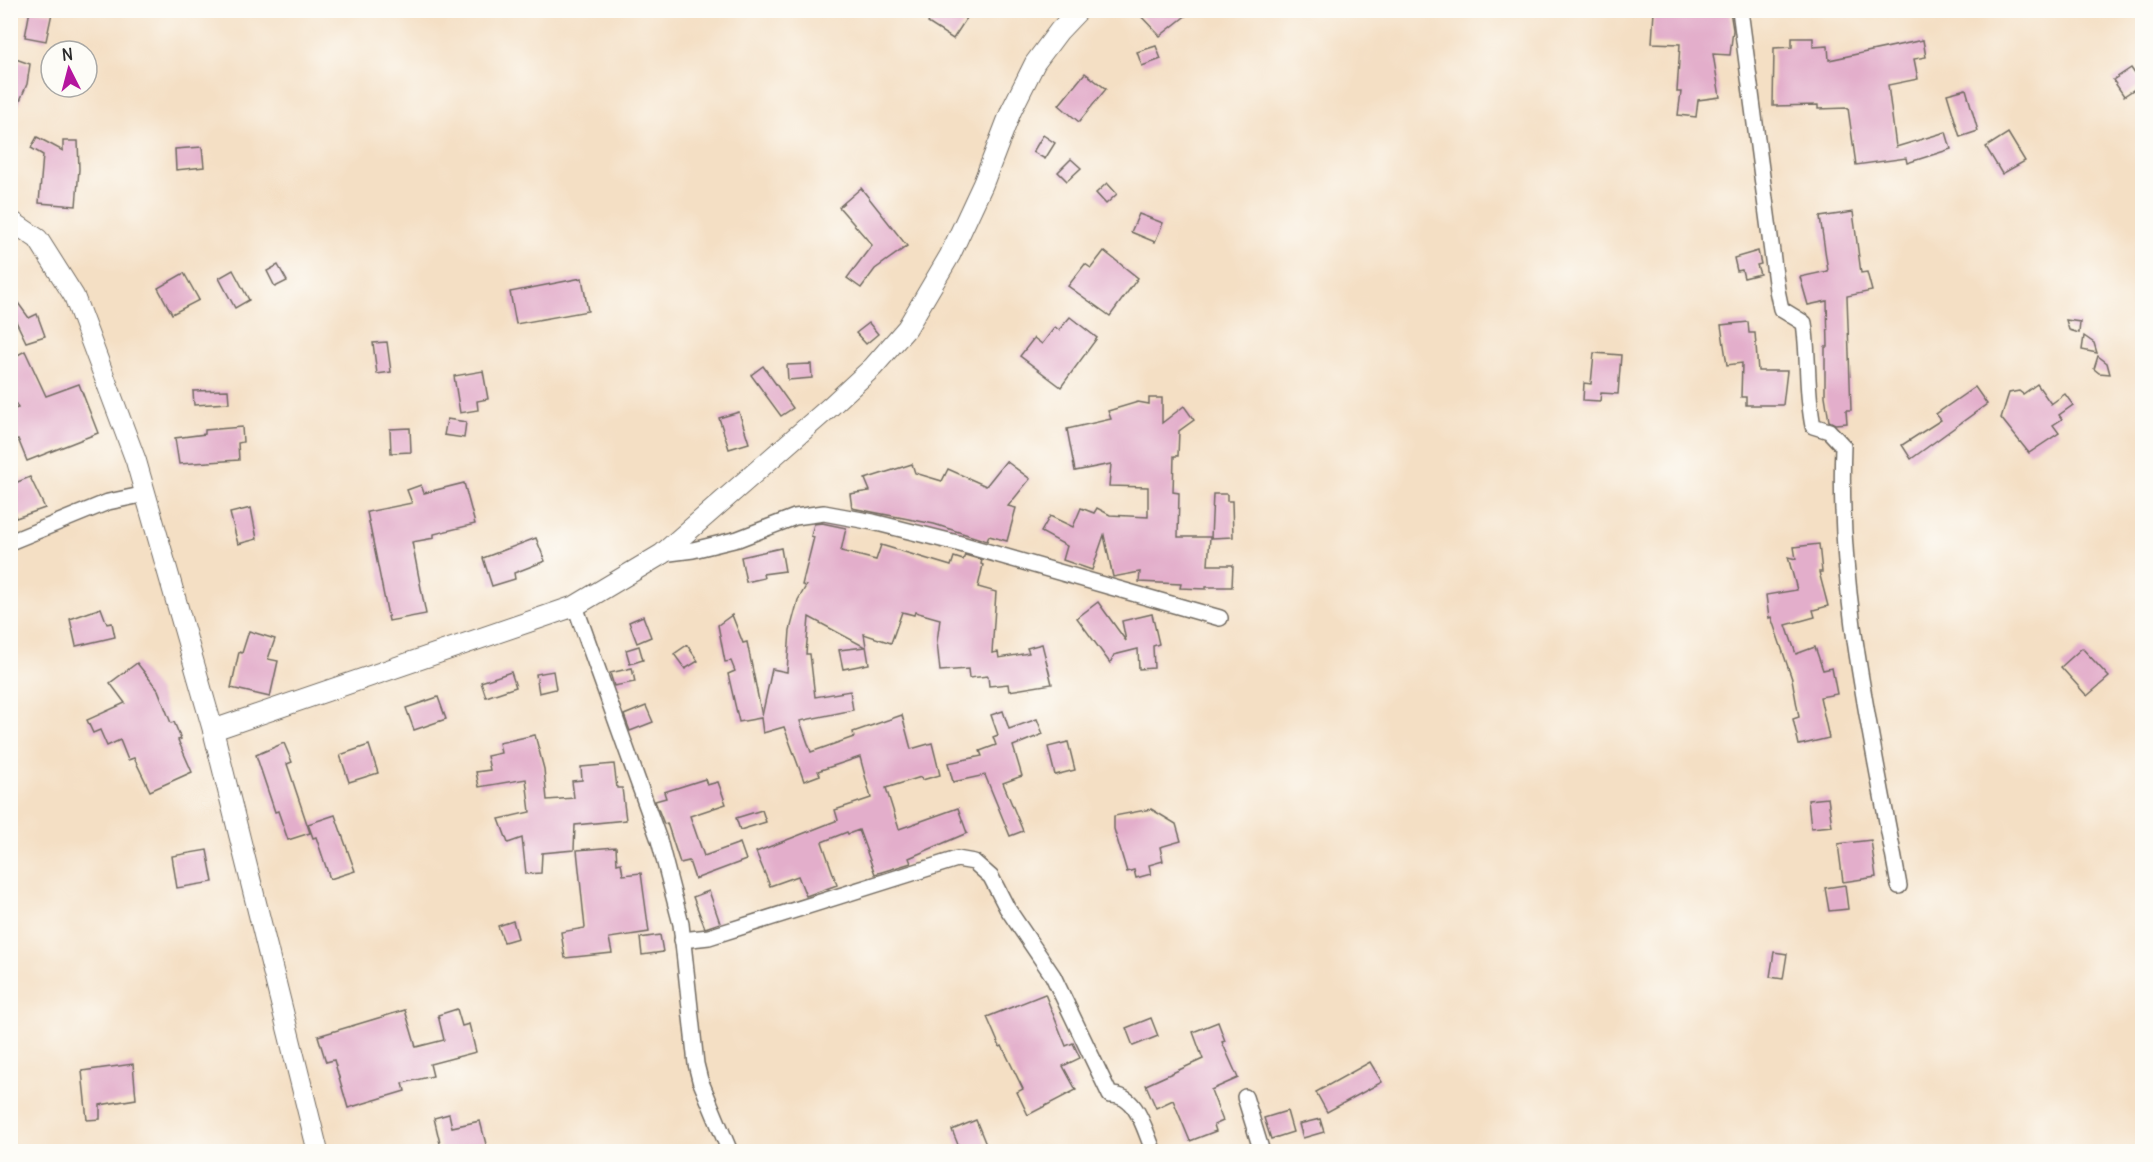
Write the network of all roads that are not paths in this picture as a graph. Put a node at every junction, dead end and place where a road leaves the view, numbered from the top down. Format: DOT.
graph roads {
  1 [pos="1079,10"];
  2 [pos="1740,10"];
  3 [pos="10,220"];
  4 [pos="146,494"];
  5 [pos="10,542"];
  6 [pos="662,554"];
  7 [pos="575,606"];
  8 [pos="1220,618"];
  9 [pos="213,730"];
  10 [pos="1899,886"];
  11 [pos="682,940"];
  12 [pos="1245,1097"];
  13 [pos="318,1152"];
  14 [pos="730,1152"];
  15 [pos="1154,1152"];
  16 [pos="1262,1152"];
  1 -- 6 [label="street"];
  2 -- 10 [label="street"];
  3 -- 4 [label="street"];
  4 -- 5 [label="street"];
  4 -- 9 [label="street"];
  6 -- 7 [label="street"];
  6 -- 8 [label="street"];
  7 -- 9 [label="street"];
  7 -- 11 [label="street"];
  9 -- 13 [label="street"];
  11 -- 14 [label="street"];
  11 -- 15 [label="street"];
  12 -- 16 [label="street"];
}
